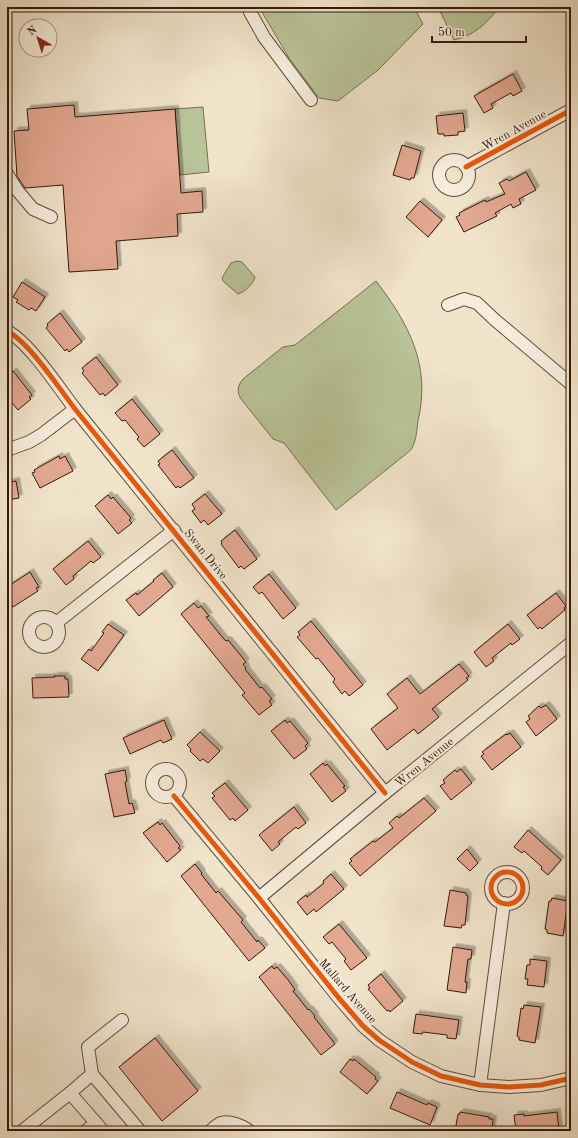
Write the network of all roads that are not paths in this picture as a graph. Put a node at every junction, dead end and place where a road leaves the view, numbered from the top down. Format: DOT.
graph roads {
  1 [pos="249,7"];
  2 [pos="311,100"];
  3 [pos="571,110"];
  4 [pos="466,167"];
  5 [pos="7,174"];
  6 [pos="52,217"];
  7 [pos="448,305"];
  8 [pos="7,330"];
  9 [pos="571,384"];
  10 [pos="75,409"];
  11 [pos="7,450"];
  12 [pos="174,530"];
  13 [pos="56,623"];
  14 [pos="571,643"];
  15 [pos="385,793"];
  16 [pos="174,796"];
  17 [pos="259,898"];
  18 [pos="504,903"];
  19 [pos="122,1020"];
  20 [pos="92,1074"];
  21 [pos="571,1078"];
  22 [pos="480,1085"];
  23 [pos="70,1093"];
  24 [pos="99,1127"];
  25 [pos="22,1131"];
  26 [pos="86,1131"];
  27 [pos="140,1131"];
  28 [pos="210,1131"];
  29 [pos="249,1131"];
  1 -- 2 [label="street"];
  3 -- 4 [label="street, Wren Avenue"];
  5 -- 6 [label="street"];
  7 -- 9 [label="street"];
  8 -- 10 [label="street, Swan Drive"];
  10 -- 11 [label="street"];
  10 -- 12 [label="street, Swan Drive"];
  12 -- 13 [label="street, Swan Drive"];
  12 -- 15 [label="street, Swan Drive"];
  14 -- 15 [label="street, Wren Avenue"];
  15 -- 17 [label="street, Wren Avenue"];
  16 -- 17 [label="street, Mallard Avenue"];
  17 -- 22 [label="street, Mallard Avenue"];
  18 -- 22 [label="street"];
  19 -- 20 [label="street"];
  20 -- 23 [label="street"];
  20 -- 27 [label="street"];
  21 -- 22 [label="street, Mallard Avenue"];
  23 -- 24 [label="street"];
  23 -- 25 [label="street"];
  24 -- 26 [label="street"];
  28 -- 29 [label="street"];
}
